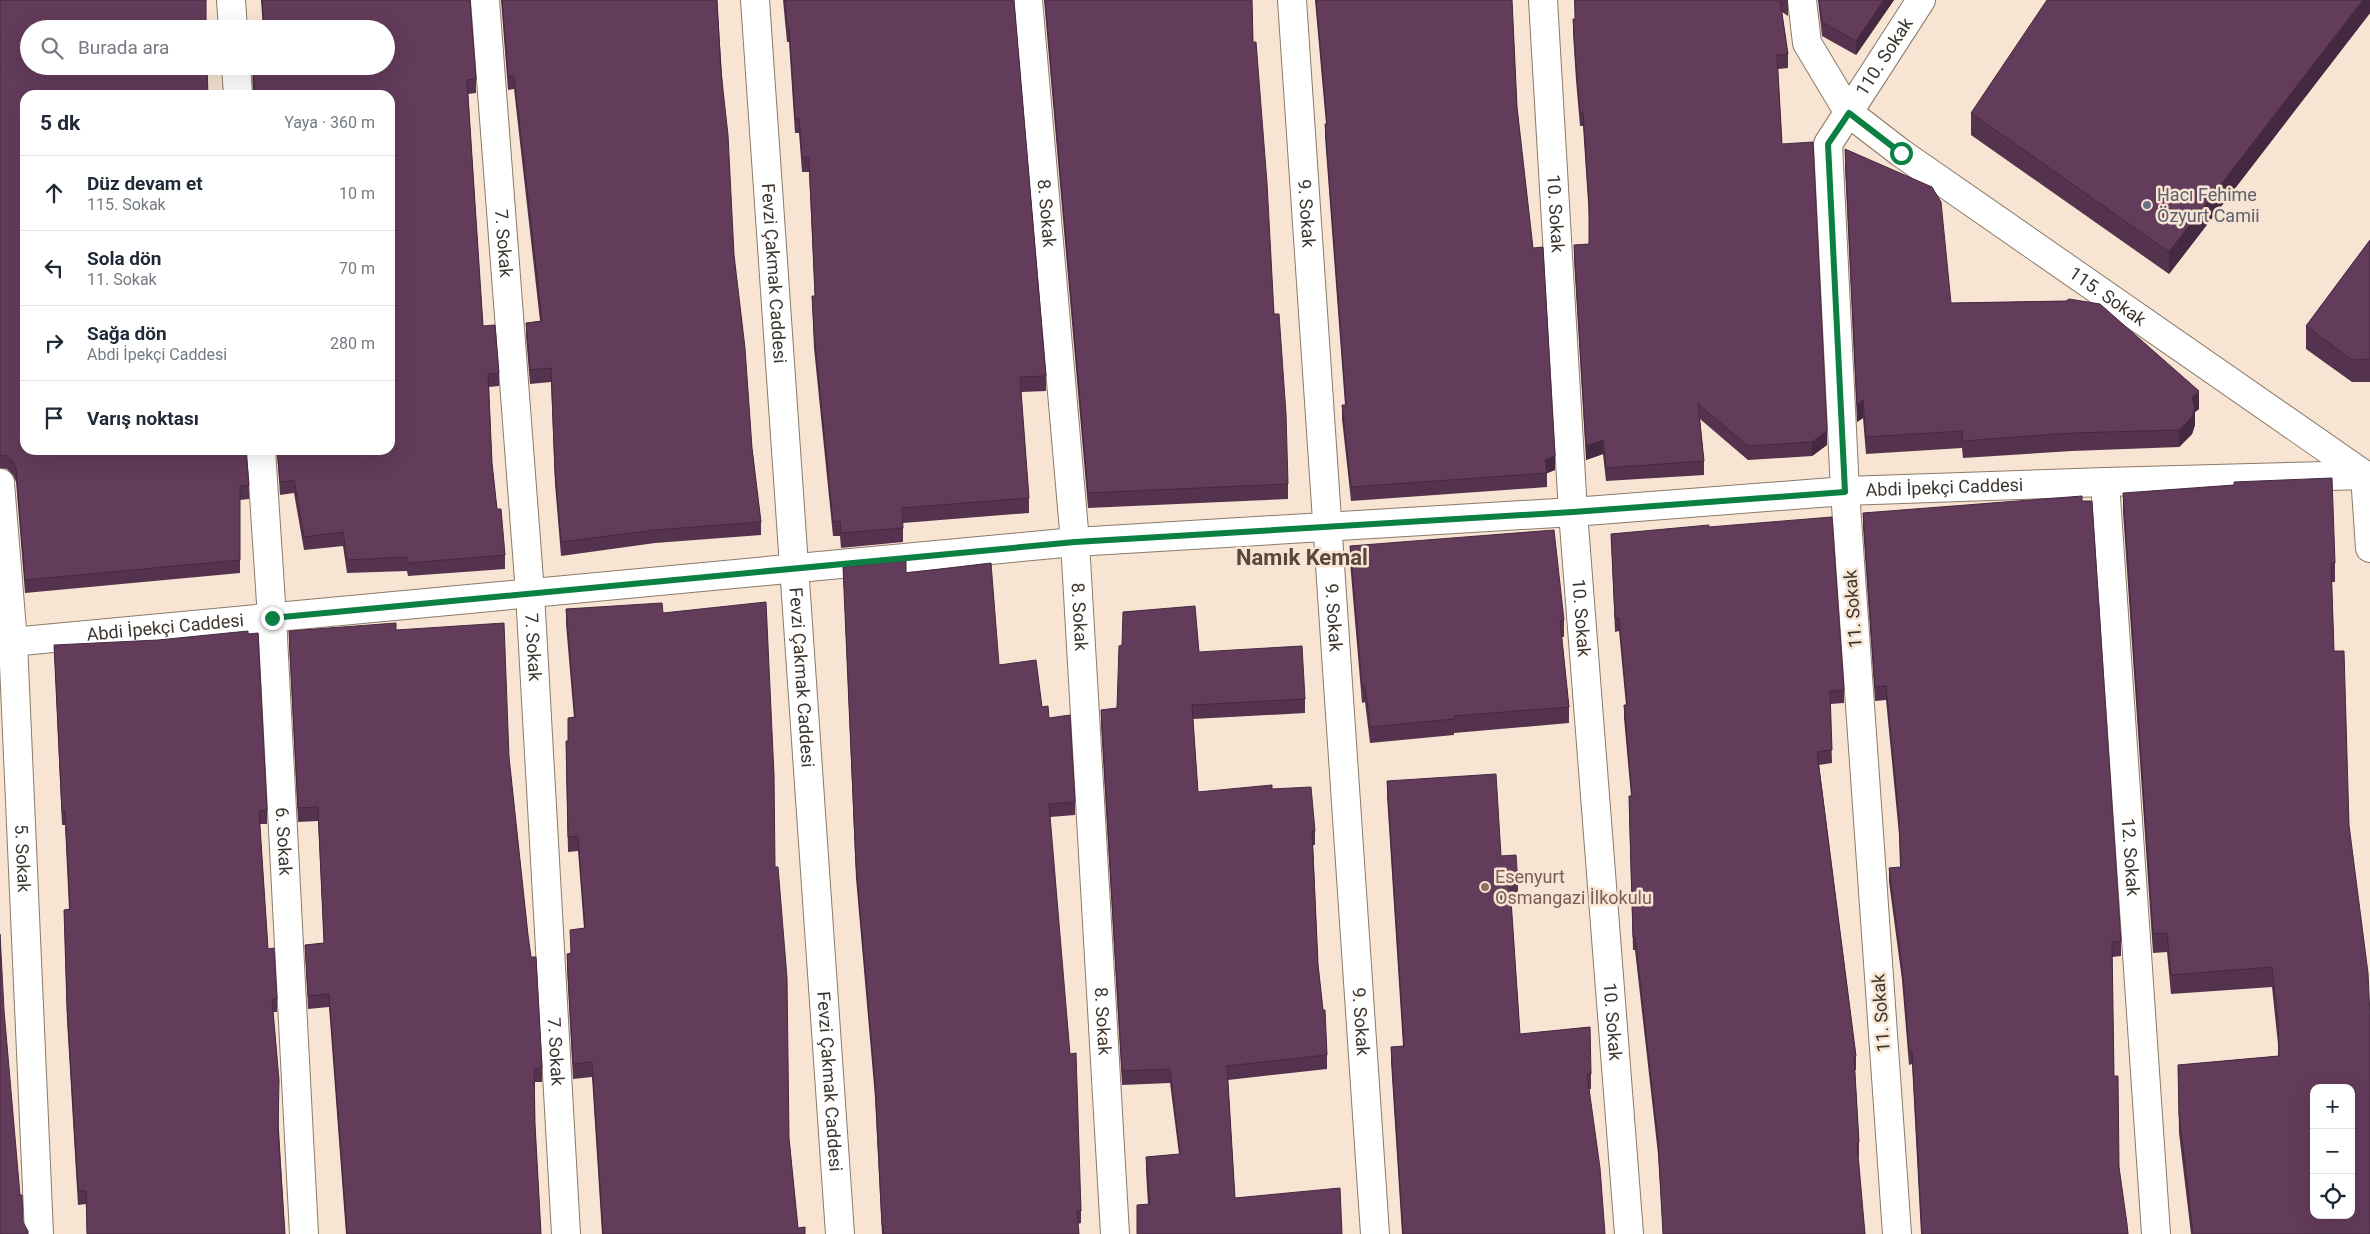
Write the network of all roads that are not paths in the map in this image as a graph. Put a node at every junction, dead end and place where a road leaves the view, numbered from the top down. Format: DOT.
graph roads {
  1 [pos="231,0"];
  2 [pos="485,0"];
  3 [pos="755,0"];
  4 [pos="1028,0"];
  5 [pos="1292,0"];
  6 [pos="1543,0"];
  7 [pos="1802,0"];
  8 [pos="1921,0"];
  9 [pos="232,20"];
  10 [pos="237,75"];
  11 [pos="238,90"];
  12 [pos="1849,113"];
  13 [pos="261,455"];
  14 [pos="2368,477"];
  15 [pos="2105,482"];
  16 [pos="0,483"];
  17 [pos="1845,492"];
  18 [pos="1573,512"];
  19 [pos="1328,526"];
  20 [pos="1075,542"];
  21 [pos="2370,548"];
  22 [pos="794,568"];
  23 [pos="530,592"];
  24 [pos="272,618"];
  25 [pos="7,642"];
  26 [pos="38,1234"];
  27 [pos="304,1234"];
  28 [pos="566,1234"];
  29 [pos="840,1234"];
  30 [pos="1115,1234"];
  31 [pos="1375,1234"];
  32 [pos="1629,1234"];
  33 [pos="1897,1234"];
  34 [pos="2156,1234"];
  1 -- 9 [label="street"];
  2 -- 23 [label="street, 7. Sokak"];
  3 -- 22 [label="street, Fevzi Çakmak Caddesi"];
  4 -- 20 [label="street, 8. Sokak"];
  5 -- 19 [label="street, 9. Sokak"];
  6 -- 18 [label="street, 10. Sokak"];
  7 -- 12 [label="street"];
  8 -- 12 [label="street, 110. Sokak"];
  10 -- 11 [label="street"];
  12 -- 14 [label="street, 115. Sokak"];
  12 -- 17 [label="street, 11. Sokak"];
  13 -- 24 [label="street, 6. Sokak"];
  14 -- 15 [label="street, Abdi İpekçi Caddesi"];
  14 -- 21 [label="street"];
  15 -- 17 [label="street, Abdi İpekçi Caddesi"];
  15 -- 34 [label="street, 12. Sokak"];
  16 -- 25 [label="street, 5. Sokak"];
  17 -- 18 [label="street, Abdi İpekçi Caddesi"];
  17 -- 33 [label="street, 11. Sokak"];
  18 -- 19 [label="street, Abdi İpekçi Caddesi"];
  18 -- 32 [label="street, 10. Sokak"];
  19 -- 20 [label="street, Abdi İpekçi Caddesi"];
  19 -- 31 [label="street, 9. Sokak"];
  20 -- 22 [label="street, Abdi İpekçi Caddesi"];
  20 -- 30 [label="street, 8. Sokak"];
  22 -- 23 [label="street, Abdi İpekçi Caddesi"];
  22 -- 29 [label="street, Fevzi Çakmak Caddesi"];
  23 -- 24 [label="street, Abdi İpekçi Caddesi"];
  23 -- 28 [label="street, 7. Sokak"];
  24 -- 25 [label="street, Abdi İpekçi Caddesi"];
  24 -- 27 [label="street, 6. Sokak"];
  25 -- 26 [label="street, 5. Sokak"];
}
